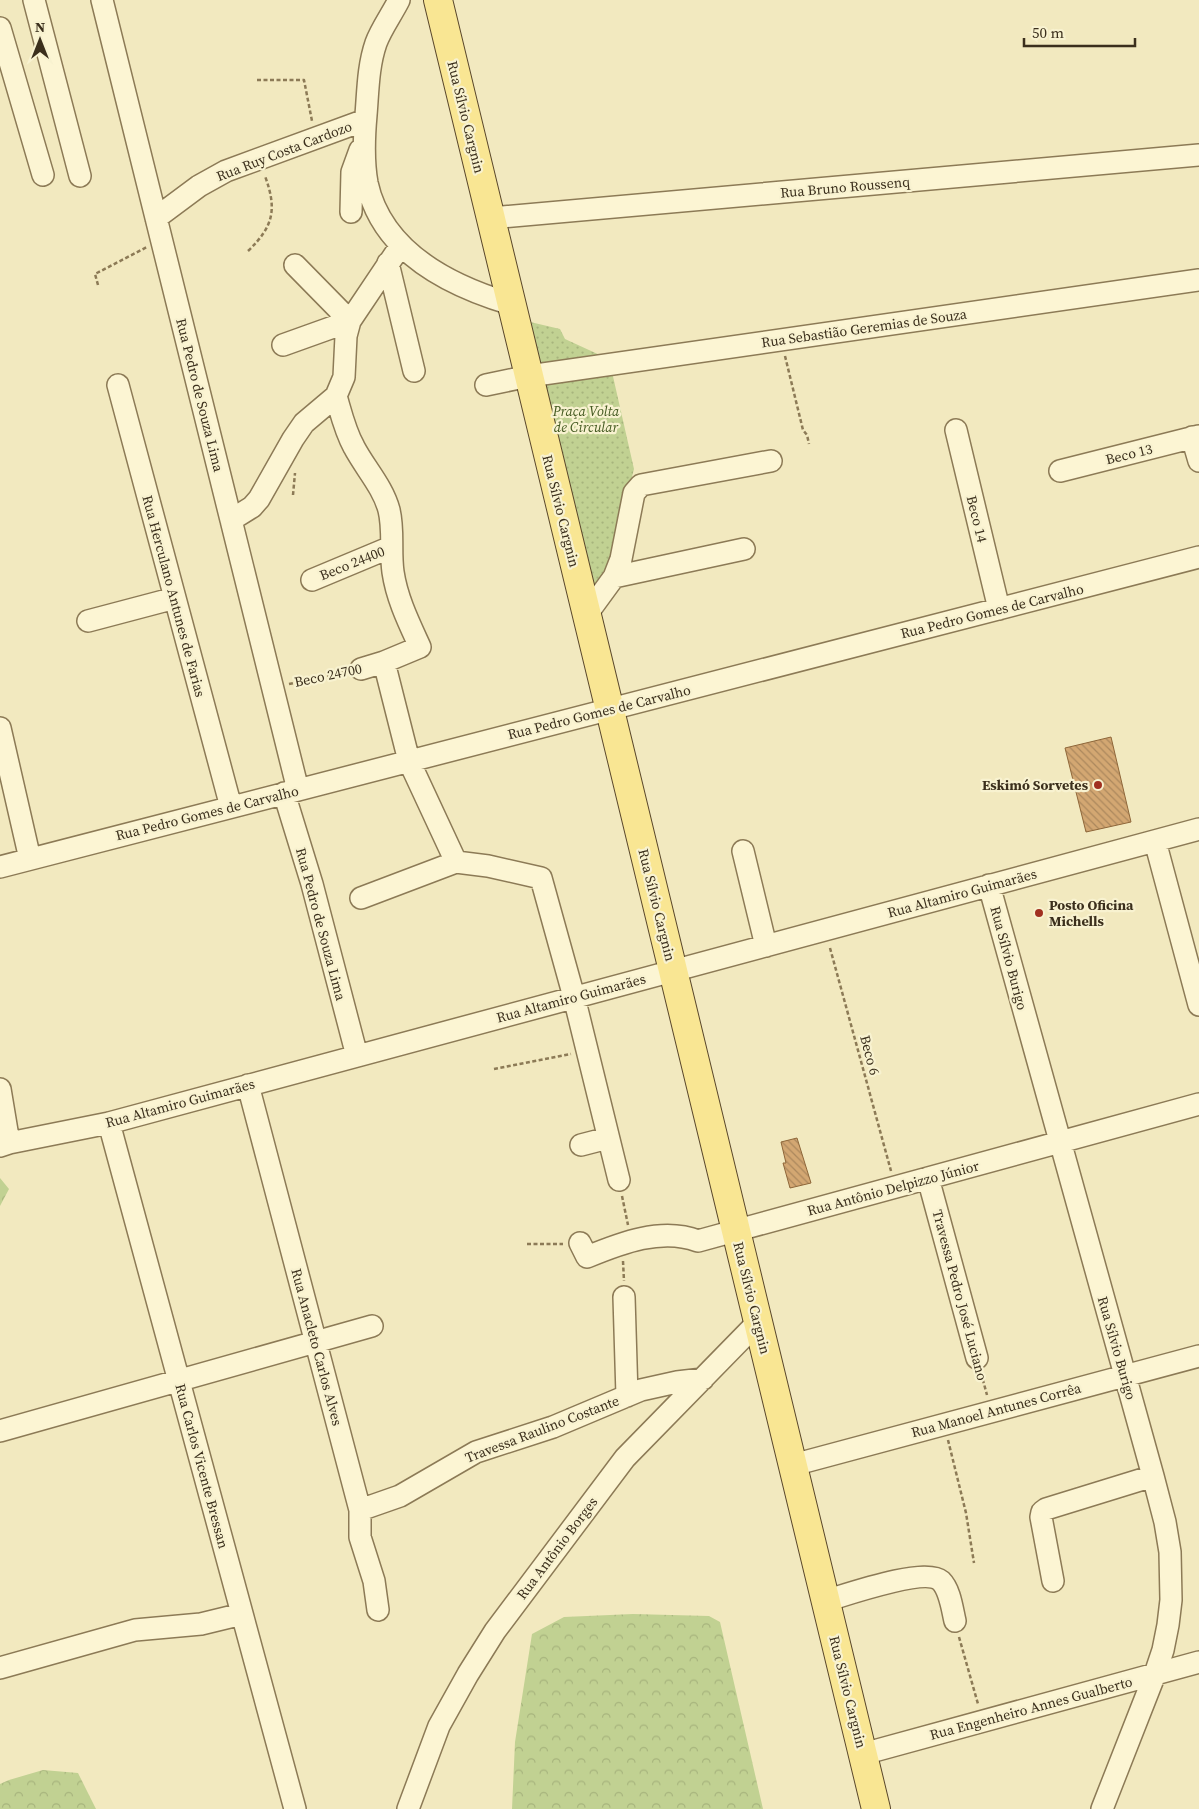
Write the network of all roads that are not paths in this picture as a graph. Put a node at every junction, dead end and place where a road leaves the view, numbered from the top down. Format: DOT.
graph roads {
  1 [pos="34,0"];
  2 [pos="102,0"];
  3 [pos="399,0"];
  4 [pos="438,0"];
  5 [pos="0,28"];
  6 [pos="365,131"];
  7 [pos="1199,155"];
  8 [pos="43,174"];
  9 [pos="80,176"];
  10 [pos="351,212"];
  11 [pos="156,218"];
  12 [pos="491,218"];
  13 [pos="401,245"];
  14 [pos="388,263"];
  15 [pos="295,265"];
  16 [pos="1199,280"];
  17 [pos="511,304"];
  18 [pos="350,321"];
  19 [pos="284,345"];
  20 [pos="414,371"];
  21 [pos="529,376"];
  22 [pos="118,385"];
  23 [pos="486,386"];
  24 [pos="336,396"];
  25 [pos="956,430"];
  26 [pos="1196,437"];
  27 [pos="771,461"];
  28 [pos="1199,461"];
  29 [pos="1060,471"];
  30 [pos="231,520"];
  31 [pos="391,547"];
  32 [pos="744,549"];
  33 [pos="1199,557"];
  34 [pos="614,576"];
  35 [pos="312,580"];
  36 [pos="175,598"];
  37 [pos="999,609"];
  38 [pos="587,614"];
  39 [pos="88,621"];
  40 [pos="384,662"];
  41 [pos="361,669"];
  42 [pos="610,709"];
  43 [pos="0,728"];
  44 [pos="409,761"];
  45 [pos="291,791"];
  46 [pos="230,807"];
  47 [pos="1199,829"];
  48 [pos="1155,841"];
  49 [pos="743,851"];
  50 [pos="30,859"];
  51 [pos="456,862"];
  52 [pos="0,867"];
  53 [pos="989,886"];
  54 [pos="361,898"];
  55 [pos="766,946"];
  56 [pos="673,971"];
  57 [pos="574,997"];
  58 [pos="1199,1005"];
  59 [pos="356,1056"];
  60 [pos="248,1085"];
  61 [pos="0,1089"];
  62 [pos="1199,1104"];
  63 [pos="109,1123"];
  64 [pos="608,1138"];
  65 [pos="1060,1142"];
  66 [pos="4,1144"];
  67 [pos="581,1145"];
  68 [pos="928,1178"];
  69 [pos="619,1180"];
  70 [pos="736,1230"];
  71 [pos="584,1250"];
  72 [pos="624,1297"];
  73 [pos="758,1322"];
  74 [pos="372,1326"];
  75 [pos="316,1342"];
  76 [pos="1199,1356"];
  77 [pos="977,1358"];
  78 [pos="1124,1376"];
  79 [pos="703,1379"];
  80 [pos="179,1380"];
  81 [pos="627,1396"];
  82 [pos="0,1431"];
  83 [pos="793,1465"];
  84 [pos="1152,1476"];
  85 [pos="360,1510"];
  86 [pos="1054,1581"];
  87 [pos="825,1601"];
  88 [pos="378,1610"];
  89 [pos="242,1614"];
  90 [pos="955,1621"];
  91 [pos="1199,1662"];
  92 [pos="0,1668"];
  93 [pos="1155,1674"];
  94 [pos="862,1754"];
  95 [pos="1111,1786"];
  96 [pos="295,1809"];
  97 [pos="408,1809"];
  98 [pos="876,1809"];
  99 [pos="1102,1809"];
  100 [pos="1116,1809"];
  1 -- 9 [label="street"];
  2 -- 11 [label="street, Rua Pedro de Souza Lima"];
  3 -- 6 [label="street"];
  4 -- 12 [label="main road, Rua Sílvio Cargnin"];
  5 -- 8 [label="street"];
  6 -- 10 [label="street"];
  6 -- 11 [label="street, Rua Ruy Costa Cardozo"];
  6 -- 13 [label="street"];
  7 -- 12 [label="street, Rua Bruno Roussenq"];
  11 -- 30 [label="street, Rua Pedro de Souza Lima"];
  12 -- 17 [label="main road, Rua Sílvio Cargnin"];
  13 -- 14 [label="street"];
  13 -- 17 [label="street"];
  14 -- 18 [label="street"];
  14 -- 20 [label="street"];
  15 -- 18 [label="street"];
  16 -- 21 [label="street, Rua Sebastião Geremias de Souza"];
  17 -- 21 [label="main road, Rua Sílvio Cargnin"];
  18 -- 19 [label="street"];
  18 -- 24 [label="street"];
  21 -- 23 [label="street, Rua Sebastião Geremias de Souza"];
  21 -- 38 [label="main road, Rua Sílvio Cargnin"];
  22 -- 36 [label="street, Rua Herculano Antunes de Farias"];
  24 -- 30 [label="street"];
  24 -- 31 [label="street"];
  25 -- 37 [label="street, Beco 14"];
  26 -- 28 [label="street"];
  26 -- 29 [label="street, Beco 13"];
  27 -- 34 [label="street"];
  30 -- 45 [label="street, Rua Pedro de Souza Lima"];
  31 -- 35 [label="street, Beco 24400"];
  31 -- 40 [label="street, Beco 24700"];
  32 -- 34 [label="street"];
  33 -- 37 [label="street, Rua Pedro Gomes de Carvalho"];
  34 -- 38 [label="street"];
  36 -- 39 [label="street"];
  36 -- 46 [label="street, Rua Herculano Antunes de Farias"];
  37 -- 42 [label="street, Rua Pedro Gomes de Carvalho"];
  38 -- 42 [label="main road, Rua Sílvio Cargnin"];
  40 -- 41 [label="street, Beco 24700"];
  40 -- 44 [label="street"];
  42 -- 44 [label="street, Rua Pedro Gomes de Carvalho"];
  42 -- 56 [label="main road, Rua Sílvio Cargnin"];
  43 -- 50 [label="street"];
  44 -- 45 [label="street, Rua Pedro Gomes de Carvalho"];
  44 -- 51 [label="street"];
  45 -- 46 [label="street, Rua Pedro Gomes de Carvalho"];
  45 -- 59 [label="street, Rua Pedro de Souza Lima"];
  46 -- 50 [label="street, Rua Pedro Gomes de Carvalho"];
  47 -- 48 [label="street, Rua Altamiro Guimarães"];
  48 -- 53 [label="street, Rua Altamiro Guimarães"];
  48 -- 58 [label="street"];
  49 -- 55 [label="street"];
  50 -- 52 [label="street, Rua Pedro Gomes de Carvalho"];
  51 -- 54 [label="street"];
  51 -- 57 [label="street"];
  53 -- 55 [label="street, Rua Altamiro Guimarães"];
  53 -- 65 [label="street, Rua Sílvio Burigo"];
  55 -- 56 [label="street, Rua Altamiro Guimarães"];
  56 -- 57 [label="street, Rua Altamiro Guimarães"];
  56 -- 70 [label="main road, Rua Sílvio Cargnin"];
  57 -- 59 [label="street, Rua Altamiro Guimarães"];
  57 -- 64 [label="street"];
  59 -- 60 [label="street, Rua Altamiro Guimarães"];
  60 -- 63 [label="street, Rua Altamiro Guimarães"];
  60 -- 75 [label="street, Rua Anacleto Carlos Alves"];
  61 -- 66 [label="street"];
  62 -- 65 [label="street, Rua Antônio Delpizzo Júnior"];
  63 -- 66 [label="street, Rua Altamiro Guimarães"];
  63 -- 80 [label="street, Rua Carlos Vicente Bressan"];
  64 -- 67 [label="street"];
  64 -- 69 [label="street"];
  65 -- 68 [label="street, Rua Antônio Delpizzo Júnior"];
  65 -- 78 [label="street, Rua Sílvio Burigo"];
  68 -- 70 [label="street, Rua Antônio Delpizzo Júnior"];
  68 -- 77 [label="street, Travessa Pedro José Luciano"];
  70 -- 71 [label="street, Rua Antônio Delpizzo Júnior"];
  70 -- 73 [label="main road, Rua Sílvio Cargnin"];
  72 -- 81 [label="street"];
  73 -- 79 [label="street, Rua Antônio Borges"];
  73 -- 83 [label="main road, Rua Sílvio Cargnin"];
  74 -- 75 [label="street"];
  75 -- 80 [label="street"];
  75 -- 85 [label="street, Rua Anacleto Carlos Alves"];
  76 -- 78 [label="street, Rua Manoel Antunes Corrêa"];
  78 -- 83 [label="street, Rua Manoel Antunes Corrêa"];
  78 -- 84 [label="street, Rua Sílvio Burigo"];
  79 -- 81 [label="street, Travessa Raulino Costante"];
  79 -- 97 [label="street, Rua Antônio Borges"];
  80 -- 82 [label="street"];
  80 -- 89 [label="street, Rua Carlos Vicente Bressan"];
  81 -- 85 [label="street, Travessa Raulino Costante"];
  83 -- 87 [label="main road, Rua Sílvio Cargnin"];
  84 -- 86 [label="street"];
  84 -- 93 [label="street, Rua Sílvio Burigo"];
  85 -- 88 [label="street, Rua Anacleto Carlos Alves"];
  87 -- 90 [label="street"];
  87 -- 94 [label="main road, Rua Sílvio Cargnin"];
  89 -- 92 [label="street"];
  89 -- 96 [label="street, Rua Carlos Vicente Bressan"];
  91 -- 93 [label="street, Rua Engenheiro Annes Gualberto"];
  93 -- 94 [label="street, Rua Engenheiro Annes Gualberto"];
  93 -- 95 [label="street, Rua Sílvio Burigo"];
  94 -- 98 [label="main road, Rua Sílvio Cargnin"];
  95 -- 99 [label="street, Rua Sílvio Burigo"];
  95 -- 100 [label="street"];
}
